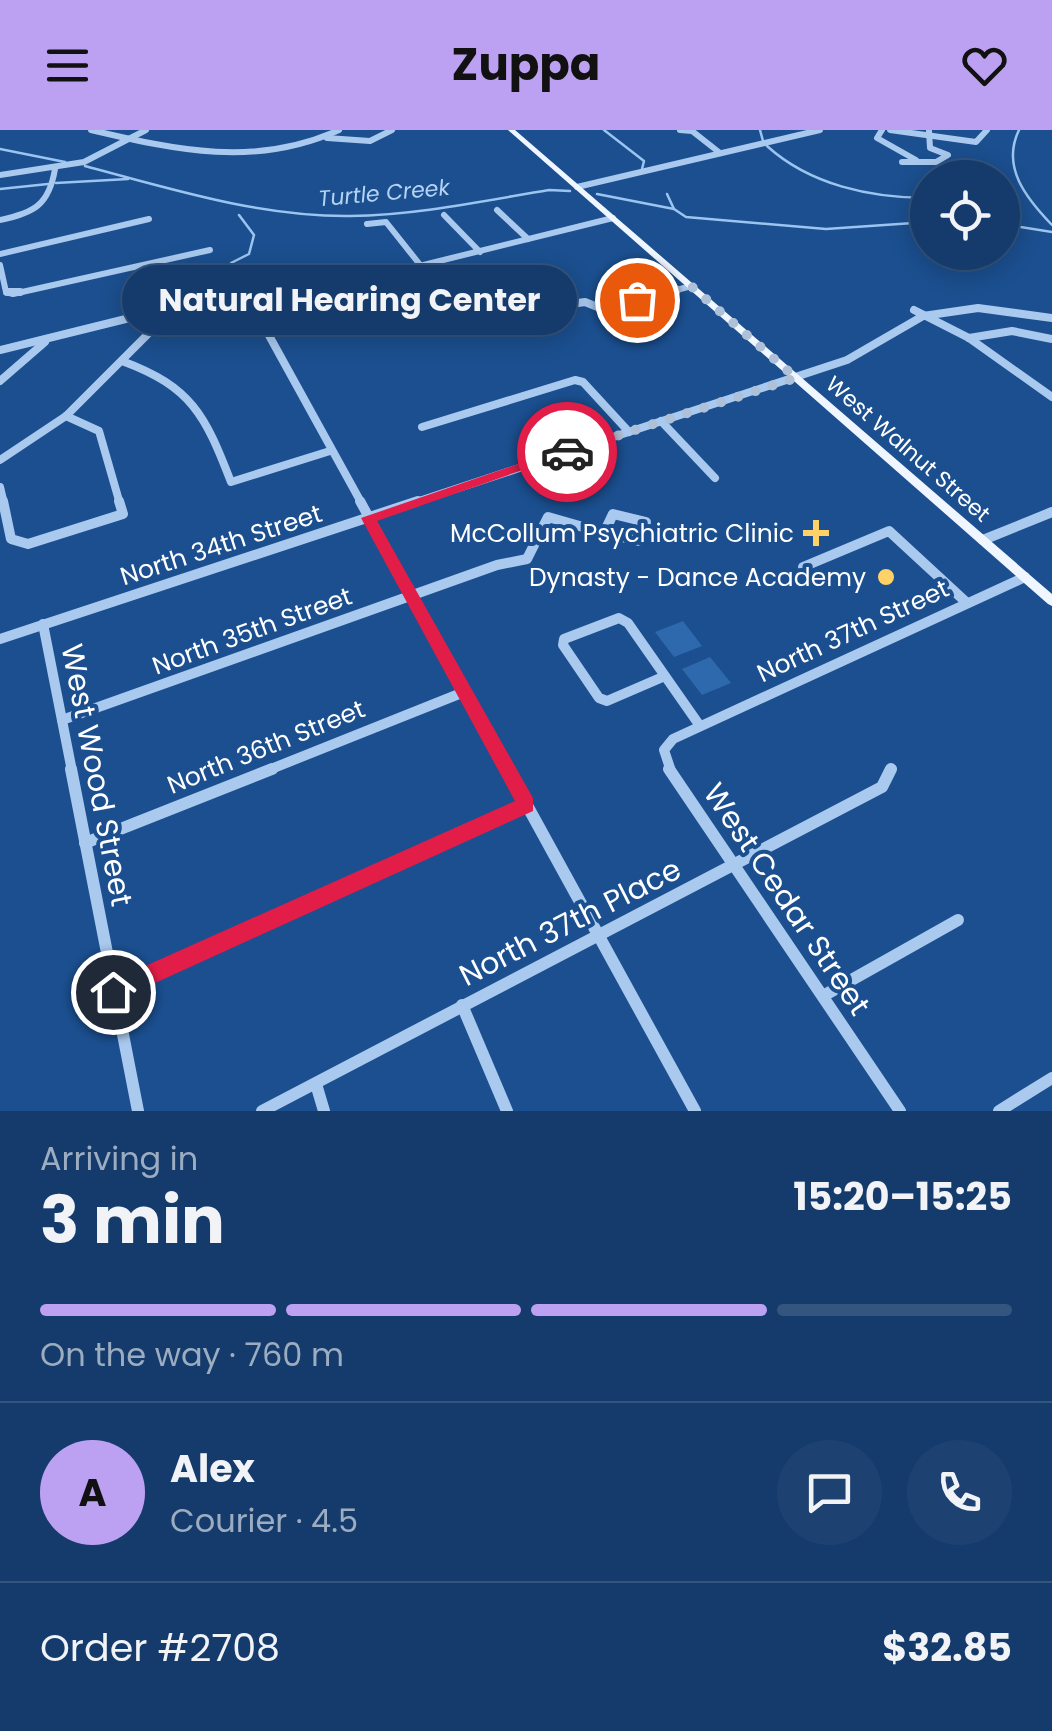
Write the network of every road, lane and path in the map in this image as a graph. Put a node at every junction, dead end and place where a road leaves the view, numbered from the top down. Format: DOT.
graph roads {
  1 [pos="91,130"];
  2 [pos="146,130"];
  3 [pos="339,130"];
  4 [pos="392,130"];
  5 [pos="511,130"];
  6 [pos="680,130"];
  7 [pos="694,130"];
  8 [pos="820,130"];
  9 [pos="882,130"];
  10 [pos="890,130"];
  11 [pos="987,130"];
  12 [pos="929,132"];
  13 [pos="326,138"];
  14 [pos="130,139"];
  15 [pos="723,152"];
  16 [pos="916,160"];
  17 [pos="939,160"];
  18 [pos="902,162"];
  19 [pos="910,162"];
  20 [pos="54,173"];
  21 [pos="0,175"];
  22 [pos="577,187"];
  23 [pos="498,210"];
  24 [pos="444,215"];
  25 [pos="613,218"];
  26 [pos="150,219"];
  27 [pos="0,220"];
  28 [pos="367,224"];
  29 [pos="528,240"];
  30 [pos="210,250"];
  31 [pos="480,252"];
  32 [pos="0,254"];
  33 [pos="0,265"];
  34 [pos="421,266"];
  35 [pos="2,283"];
  36 [pos="691,286"];
  37 [pos="242,288"];
  38 [pos="253,307"];
  39 [pos="162,310"];
  40 [pos="918,313"];
  41 [pos="1052,318"];
  42 [pos="514,326"];
  43 [pos="50,338"];
  44 [pos="969,338"];
  45 [pos="1052,339"];
  46 [pos="0,350"];
  47 [pos="122,361"];
  48 [pos="796,378"];
  49 [pos="0,381"];
  50 [pos="1052,397"];
  51 [pos="66,416"];
  52 [pos="662,421"];
  53 [pos="422,428"];
  54 [pos="629,432"];
  55 [pos="330,452"];
  56 [pos="0,460"];
  57 [pos="715,478"];
  58 [pos="0,487"];
  59 [pos="1052,512"];
  60 [pos="368,518"];
  61 [pos="604,532"];
  62 [pos="983,540"];
  63 [pos="803,568"];
  64 [pos="1025,577"];
  65 [pos="412,596"];
  66 [pos="1052,602"];
  67 [pos="967,603"];
  68 [pos="43,624"];
  69 [pos="0,638"];
  70 [pos="665,676"];
  71 [pos="464,692"];
  72 [pos="62,720"];
  73 [pos="700,726"];
  74 [pos="891,768"];
  75 [pos="526,804"];
  76 [pos="85,843"];
  77 [pos="733,866"];
  78 [pos="958,920"];
  79 [pos="599,935"];
  80 [pos="113,992"];
  81 [pos="822,996"];
  82 [pos="462,1005"];
  83 [pos="1052,1078"];
  84 [pos="316,1084"];
  85 [pos="138,1111"];
  86 [pos="262,1111"];
  87 [pos="324,1111"];
  88 [pos="508,1111"];
  89 [pos="695,1111"];
  90 [pos="900,1111"];
  91 [pos="999,1111"];
  1 -- 14 [label="street"];
  2 -- 14 [label="street"];
  3 -- 13 [label="street"];
  4 -- 13 [label="street"];
  5 -- 22 [label="main road, West Walnut Street"];
  6 -- 7 [label="street"];
  7 -- 15 [label="street"];
  8 -- 15 [label="street"];
  9 -- 16 [label="street"];
  10 -- 12 [label="street"];
  11 -- 12 [label="street"];
  12 -- 17 [label="street"];
  13 -- 14 [label="street"];
  14 -- 20 [label="street"];
  15 -- 22 [label="street"];
  18 -- 19 [label="street"];
  20 -- 21 [label="street"];
  20 -- 27 [label="street"];
  22 -- 25 [label="main road, West Walnut Street"];
  23 -- 29 [label="street"];
  24 -- 31 [label="street"];
  25 -- 29 [label="street"];
  25 -- 36 [label="main road, West Walnut Street"];
  26 -- 32 [label="street"];
  28 -- 34 [label="street"];
  29 -- 31 [label="street"];
  30 -- 35 [label="street"];
  31 -- 34 [label="street"];
  33 -- 35 [label="street"];
  34 -- 38 [label="street"];
  36 -- 42 [label="street"];
  36 -- 48 [label="main road, West Walnut Street"];
  37 -- 38 [label="street"];
  38 -- 39 [label="street"];
  38 -- 55 [label="street"];
  39 -- 43 [label="street"];
  39 -- 47 [label="street"];
  40 -- 41 [label="street"];
  40 -- 44 [label="street"];
  40 -- 48 [label="street, North 34th Street"];
  43 -- 46 [label="street"];
  43 -- 49 [label="street"];
  44 -- 45 [label="street"];
  44 -- 50 [label="street"];
  47 -- 51 [label="street"];
  47 -- 55 [label="street"];
  48 -- 52 [label="street, North 34th Street"];
  48 -- 62 [label="main road, West Walnut Street"];
  51 -- 56 [label="street"];
  51 -- 58 [label="street"];
  52 -- 54 [label="street, North 34th Street"];
  52 -- 57 [label="street"];
  53 -- 54 [label="street"];
  54 -- 60 [label="street, North 34th Street"];
  55 -- 60 [label="street"];
  59 -- 62 [label="street"];
  60 -- 65 [label="street"];
  60 -- 68 [label="street, North 34th Street"];
  61 -- 65 [label="street, North 35th Street"];
  62 -- 64 [label="main road, West Walnut Street"];
  63 -- 67 [label="street"];
  64 -- 66 [label="main road, West Walnut Street"];
  64 -- 67 [label="street, North 37th Street"];
  65 -- 71 [label="street"];
  65 -- 72 [label="street, North 35th Street"];
  67 -- 73 [label="street, North 37th Street"];
  68 -- 69 [label="street, North 34th Street"];
  68 -- 72 [label="street, West Wood Street"];
  70 -- 70 [label="street"];
  70 -- 73 [label="street"];
  71 -- 75 [label="street"];
  71 -- 76 [label="street, North 36th Street"];
  72 -- 76 [label="street, West Wood Street"];
  73 -- 77 [label="street, West Cedar Street"];
  74 -- 77 [label="street, North 37th Place"];
  75 -- 79 [label="street"];
  75 -- 80 [label="street"];
  76 -- 80 [label="street, West Wood Street"];
  77 -- 79 [label="street, North 37th Place"];
  77 -- 81 [label="street, West Cedar Street"];
  78 -- 81 [label="street"];
  79 -- 82 [label="street, North 37th Place"];
  79 -- 89 [label="street"];
  80 -- 85 [label="street, West Wood Street"];
  81 -- 90 [label="street, West Cedar Street"];
  82 -- 84 [label="street, North 37th Place"];
  82 -- 88 [label="street"];
  83 -- 91 [label="street"];
  84 -- 86 [label="street, North 37th Place"];
  84 -- 87 [label="street"];
}
